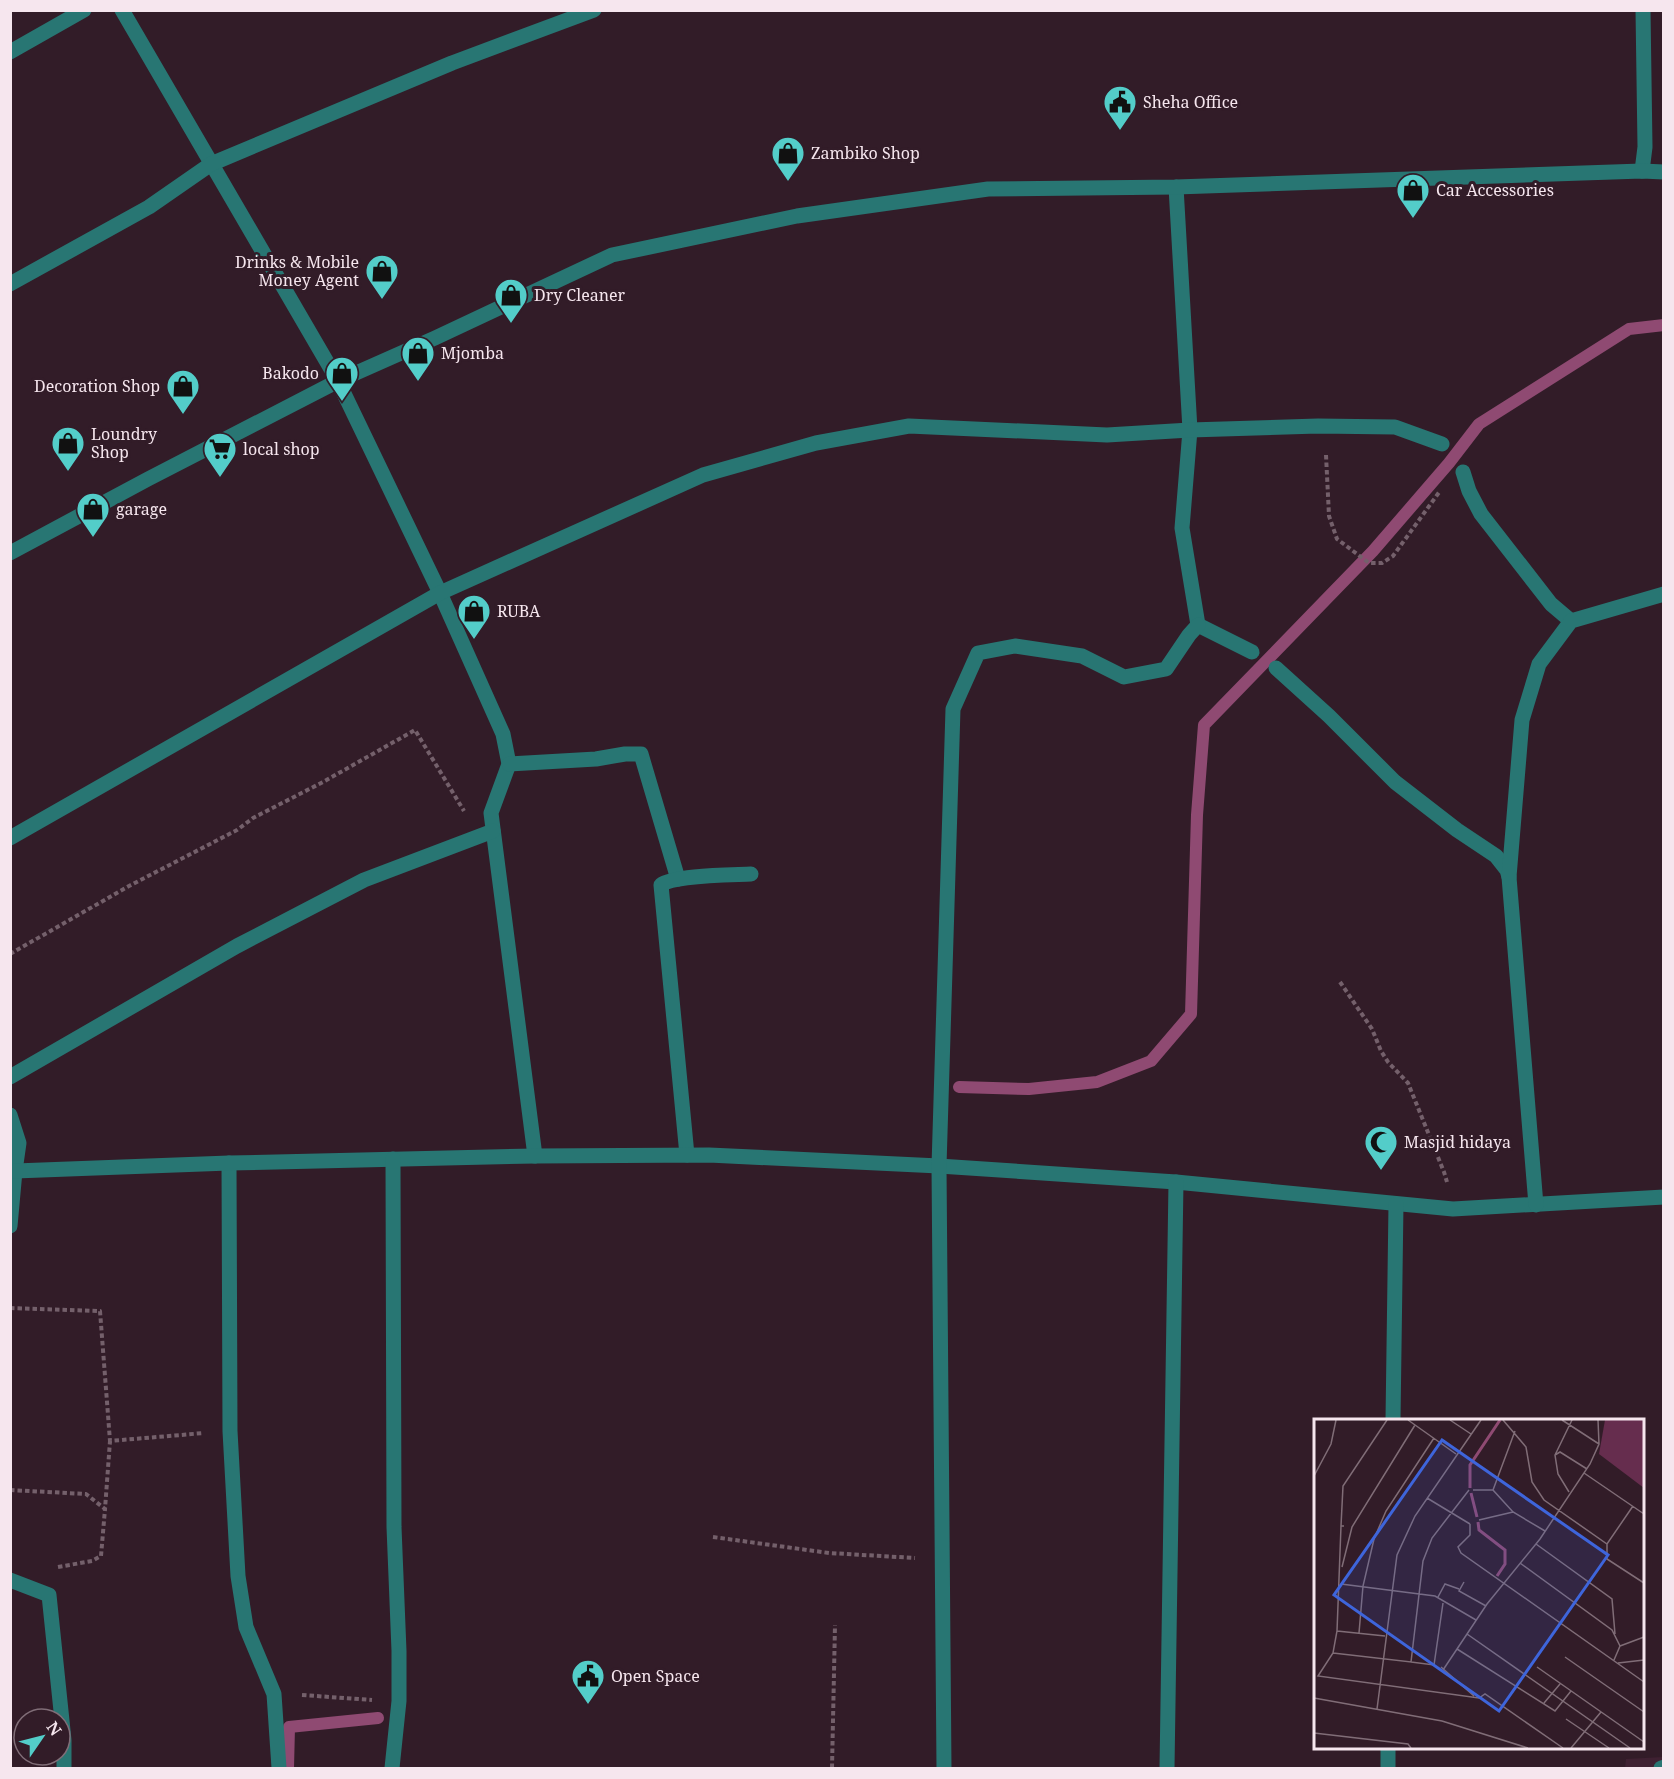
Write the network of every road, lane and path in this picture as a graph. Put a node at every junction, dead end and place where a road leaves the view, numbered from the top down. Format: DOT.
graph roads {
  1 [pos="84,10"];
  2 [pos="122,10"];
  3 [pos="594,10"];
  4 [pos="1643,10"];
  5 [pos="10,52"];
  6 [pos="211,164"];
  7 [pos="1642,171"];
  8 [pos="1664,172"];
  9 [pos="1176,187"];
  10 [pos="10,284"];
  11 [pos="338,381"];
  12 [pos="1325,426"];
  13 [pos="1190,430"];
  14 [pos="1442,444"];
  15 [pos="1462,472"];
  16 [pos="10,553"];
  17 [pos="440,592"];
  18 [pos="1664,594"];
  19 [pos="1571,621"];
  20 [pos="1198,625"];
  21 [pos="1252,652"];
  22 [pos="1276,668"];
  23 [pos="509,764"];
  24 [pos="491,813"];
  25 [pos="493,831"];
  26 [pos="10,838"];
  27 [pos="751,874"];
  28 [pos="1509,877"];
  29 [pos="678,879"];
  30 [pos="10,954"];
  31 [pos="1340,982"];
  32 [pos="10,1077"];
  33 [pos="10,1116"];
  34 [pos="687,1155"];
  35 [pos="535,1156"];
  36 [pos="393,1159"];
  37 [pos="229,1163"];
  38 [pos="939,1166"];
  39 [pos="15,1171"];
  40 [pos="1176,1182"];
  41 [pos="1664,1197"];
  42 [pos="1396,1204"];
  43 [pos="1536,1205"];
  44 [pos="1453,1209"];
  45 [pos="10,1226"];
  46 [pos="10,1308"];
  47 [pos="1393,1419"];
  48 [pos="230,1431"];
  49 [pos="110,1441"];
  50 [pos="10,1490"];
  51 [pos="105,1509"];
  52 [pos="713,1538"];
  53 [pos="942,1560"];
  54 [pos="54,1568"];
  55 [pos="10,1580"];
  56 [pos="835,1625"];
  57 [pos="274,1694"];
  58 [pos="399,1701"];
  59 [pos="1388,1749"];
  60 [pos="64,1768"];
  61 [pos="279,1768"];
  62 [pos="393,1768"];
  63 [pos="832,1768"];
  64 [pos="944,1768"];
  65 [pos="1167,1768"];
  66 [pos="1388,1768"];
  1 -- 5 [label="street"];
  2 -- 6 [label="street"];
  3 -- 6 [label="street"];
  4 -- 7 [label="street"];
  6 -- 10 [label="street"];
  6 -- 11 [label="street"];
  7 -- 8 [label="street"];
  7 -- 9 [label="street"];
  9 -- 11 [label="street"];
  9 -- 13 [label="street"];
  11 -- 16 [label="street"];
  11 -- 17 [label="street"];
  12 -- 13 [label="street"];
  12 -- 14 [label="street"];
  12 -- 15 [label="path"];
  13 -- 17 [label="street"];
  13 -- 20 [label="street"];
  15 -- 19 [label="street"];
  17 -- 23 [label="street"];
  17 -- 26 [label="street"];
  18 -- 19 [label="street"];
  19 -- 28 [label="street"];
  20 -- 21 [label="street"];
  20 -- 38 [label="street"];
  22 -- 28 [label="street"];
  23 -- 24 [label="street"];
  23 -- 29 [label="street"];
  24 -- 25 [label="street"];
  24 -- 30 [label="path"];
  25 -- 32 [label="street"];
  25 -- 35 [label="street"];
  27 -- 29 [label="street"];
  28 -- 43 [label="street"];
  29 -- 34 [label="street"];
  31 -- 44 [label="path"];
  33 -- 39 [label="street"];
  34 -- 35 [label="street"];
  34 -- 38 [label="street"];
  35 -- 36 [label="street"];
  36 -- 37 [label="street"];
  36 -- 58 [label="street"];
  37 -- 39 [label="street"];
  37 -- 48 [label="street"];
  38 -- 40 [label="street"];
  38 -- 53 [label="street"];
  39 -- 45 [label="street"];
  40 -- 42 [label="street"];
  40 -- 65 [label="street"];
  41 -- 43 [label="street"];
  42 -- 44 [label="street"];
  42 -- 47 [label="street"];
  43 -- 44 [label="street"];
  46 -- 49 [label="path"];
  48 -- 49 [label="path"];
  48 -- 57 [label="street"];
  49 -- 51 [label="path"];
  50 -- 51 [label="path"];
  51 -- 54 [label="path"];
  52 -- 53 [label="path"];
  53 -- 64 [label="street"];
  55 -- 60 [label="street"];
  56 -- 63 [label="path"];
  57 -- 58 [label="path"];
  57 -- 61 [label="street"];
  58 -- 62 [label="street"];
  59 -- 66 [label="street"];
}
